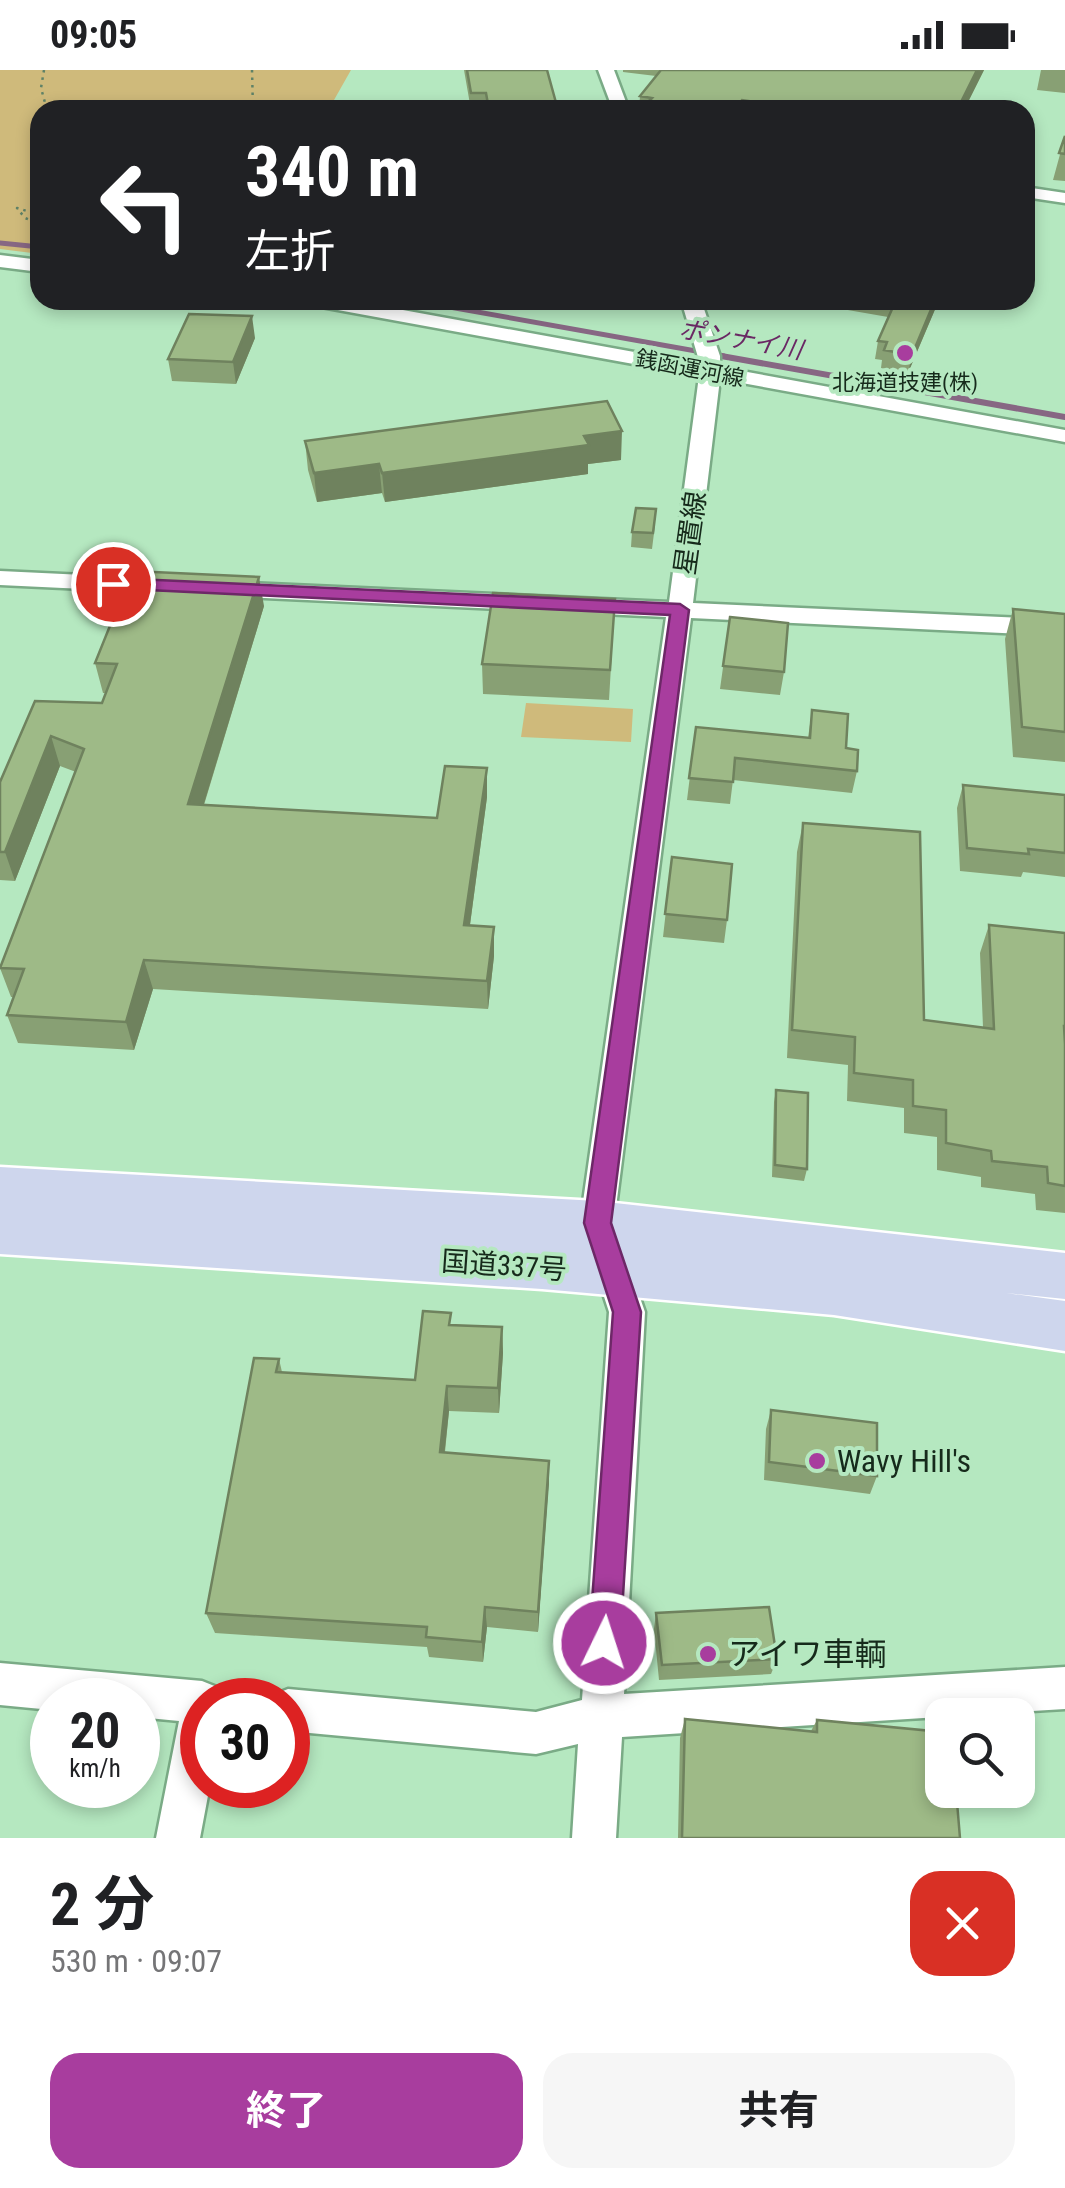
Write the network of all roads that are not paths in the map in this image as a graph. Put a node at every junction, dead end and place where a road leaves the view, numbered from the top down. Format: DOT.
graph roads {
  1 [pos="606,70"];
  2 [pos="617,100"];
  3 [pos="1035,194"];
  4 [pos="1065,198"];
  5 [pos="0,261"];
  6 [pos="30,265"];
  7 [pos="384,310"];
  8 [pos="694,310"];
  9 [pos="708,358"];
  10 [pos="1065,436"];
  11 [pos="0,578"];
  12 [pos="680,610"];
  13 [pos="1065,628"];
  14 [pos="0,1189"];
  15 [pos="598,1223"];
  16 [pos="0,1231"];
  17 [pos="616,1274"];
  18 [pos="1065,1276"];
  19 [pos="1065,1326"];
  20 [pos="0,1684"];
  21 [pos="1065,1688"];
  22 [pos="180,1700"];
  23 [pos="310,1712"];
  24 [pos="599,1717"];
  25 [pos="184,1808"];
  26 [pos="178,1838"];
  27 [pos="594,1838"];
  1 -- 2 [label="street"];
  3 -- 4 [label="street"];
  5 -- 6 [label="street"];
  7 -- 9 [label="street, 銭函運河線"];
  8 -- 9 [label="street, 星置線"];
  9 -- 10 [label="street, 銭函運河線"];
  9 -- 12 [label="street, 星置線"];
  11 -- 12 [label="street"];
  12 -- 13 [label="street"];
  12 -- 15 [label="street, 星置線"];
  14 -- 15 [label="highway, 国道337号"];
  15 -- 17 [label="street, 星置線"];
  15 -- 18 [label="highway, 国道337号"];
  16 -- 17 [label="highway, 国道337号"];
  17 -- 19 [label="highway, 国道337号"];
  17 -- 24 [label="street, 星置線"];
  20 -- 22 [label="street"];
  21 -- 24 [label="street"];
  23 -- 24 [label="street"];
  24 -- 27 [label="street, 星置線"];
  25 -- 26 [label="street"];
}
